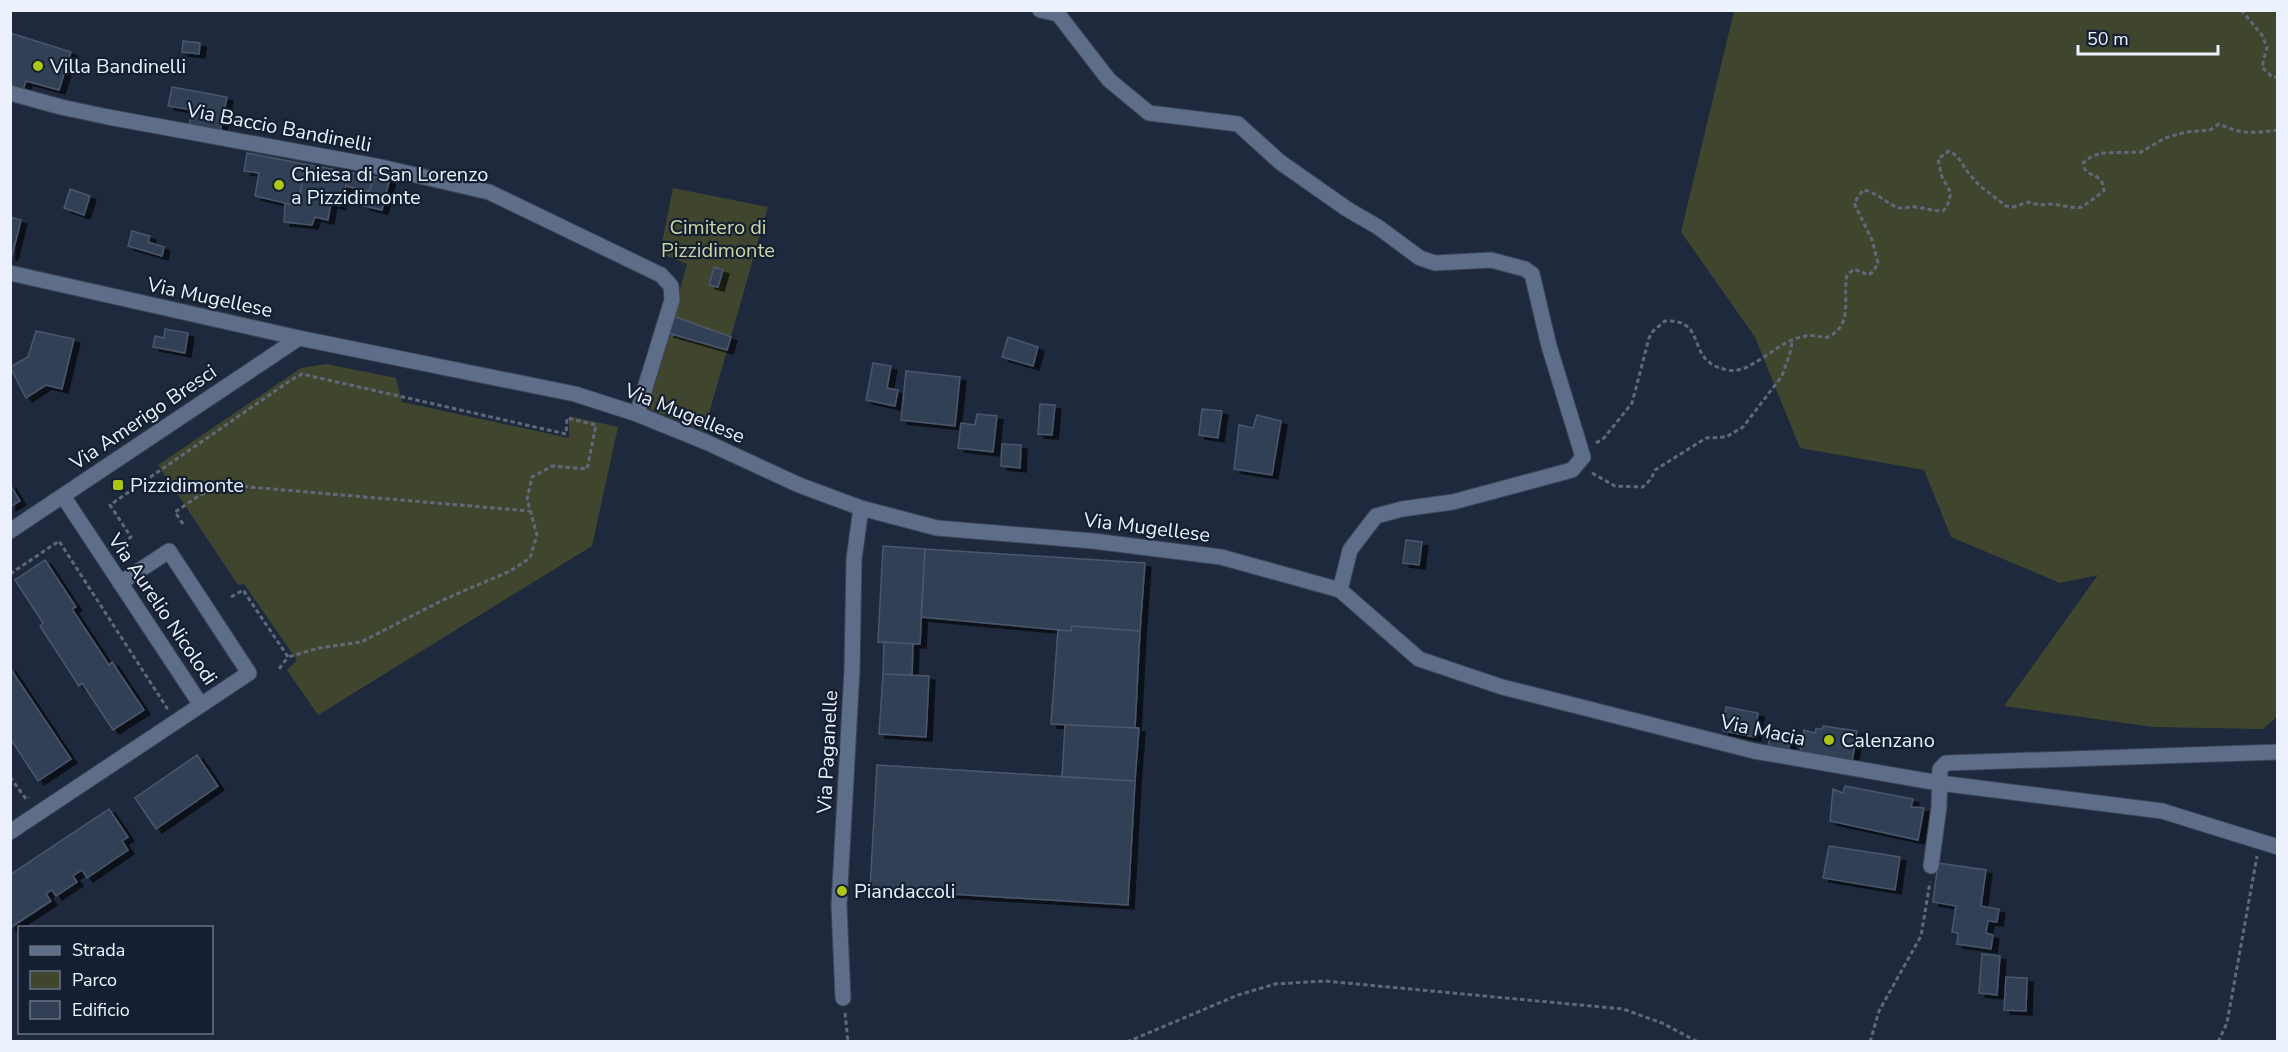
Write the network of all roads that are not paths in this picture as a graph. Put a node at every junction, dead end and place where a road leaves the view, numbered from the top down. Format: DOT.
graph roads {
  1 [pos="1040,10"];
  2 [pos="10,93"];
  3 [pos="10,273"];
  4 [pos="300,338"];
  5 [pos="637,414"];
  6 [pos="63,496"];
  7 [pos="861,508"];
  8 [pos="10,531"];
  9 [pos="120,583"];
  10 [pos="1340,590"];
  11 [pos="201,705"];
  12 [pos="2277,752"];
  13 [pos="1939,783"];
  14 [pos="12,827"];
  15 [pos="2277,847"];
  16 [pos="1931,866"];
  17 [pos="843,998"];
  1 -- 10 [label="street"];
  2 -- 5 [label="street, Via Baccio Bandinelli"];
  3 -- 4 [label="street, Via Mugellese"];
  4 -- 5 [label="street, Via Mugellese"];
  4 -- 6 [label="street, Via Amerigo Bresci"];
  5 -- 7 [label="street, Via Mugellese"];
  6 -- 8 [label="street, Via Amerigo Bresci"];
  6 -- 9 [label="street, Via Aurelio Nicolodi"];
  7 -- 10 [label="street, Via Mugellese"];
  7 -- 17 [label="street, Via Paganelle"];
  9 -- 11 [label="street, Via Aurelio Nicolodi"];
  9 -- 11 [label="street"];
  10 -- 13 [label="street, Via Macia"];
  11 -- 14 [label="street, Via Aurelio Nicolodi"];
  12 -- 13 [label="street"];
  13 -- 15 [label="street, Via Macia"];
  13 -- 16 [label="street"];
}
